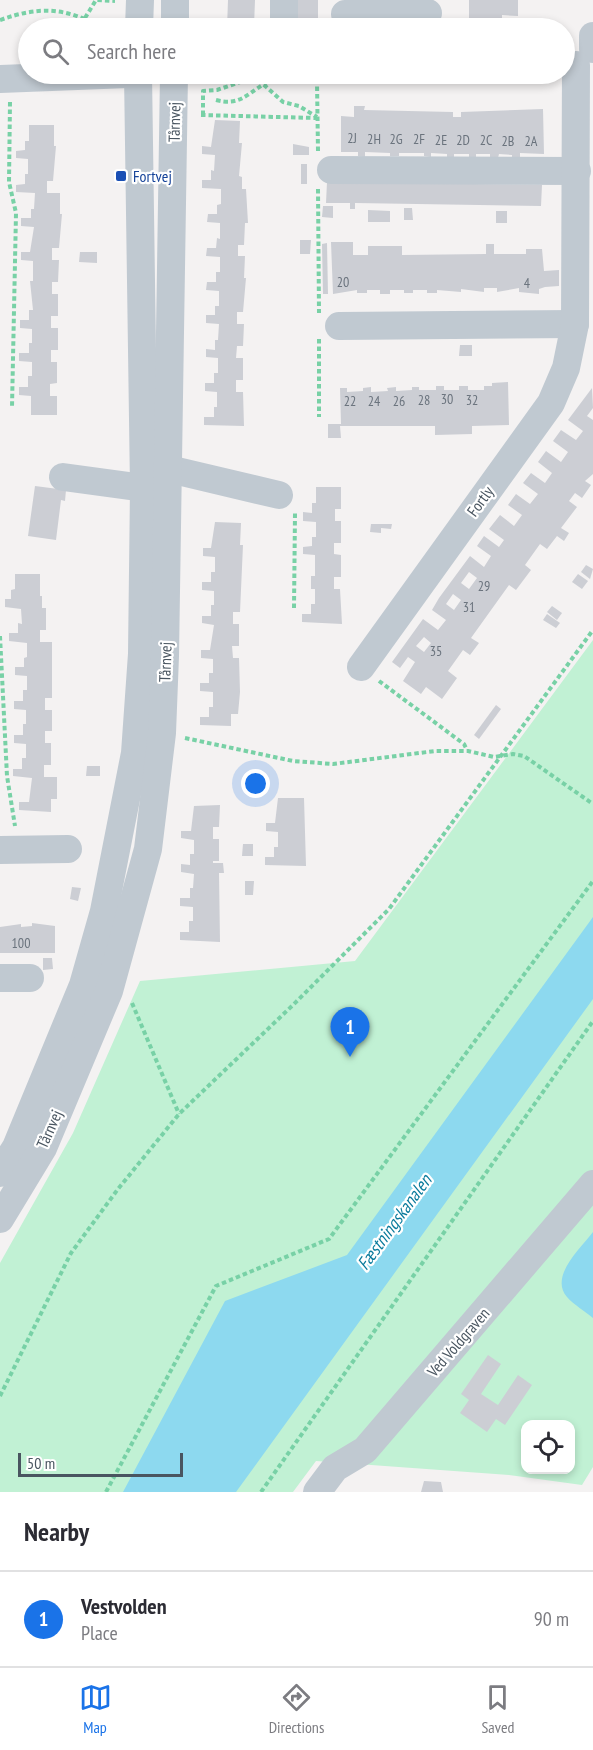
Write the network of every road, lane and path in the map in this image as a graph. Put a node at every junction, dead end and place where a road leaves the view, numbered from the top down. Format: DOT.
graph roads {
  1 [pos="113,0"];
  2 [pos="140,0"];
  3 [pos="175,0"];
  4 [pos="284,0"];
  5 [pos="345,14"];
  6 [pos="428,14"];
  7 [pos="85,18"];
  8 [pos="139,18"];
  9 [pos="175,18"];
  10 [pos="284,18"];
  11 [pos="0,20"];
  12 [pos="593,36"];
  13 [pos="582,61"];
  14 [pos="5,79"];
  15 [pos="138,84"];
  16 [pos="174,84"];
  17 [pos="235,84"];
  18 [pos="264,84"];
  19 [pos="317,84"];
  20 [pos="216,100"];
  21 [pos="174,109"];
  22 [pos="203,115"];
  23 [pos="318,118"];
  24 [pos="322,167"];
  25 [pos="577,171"];
  26 [pos="325,327"];
  27 [pos="581,329"];
  28 [pos="12,407"];
  29 [pos="319,417"];
  30 [pos="169,469"];
  31 [pos="63,477"];
  32 [pos="144,488"];
  33 [pos="279,495"];
  34 [pos="294,608"];
  35 [pos="593,630"];
  36 [pos="0,636"];
  37 [pos="361,668"];
  38 [pos="162,733"];
  39 [pos="468,751"];
  40 [pos="502,756"];
  41 [pos="593,804"];
  42 [pos="68,849"];
  43 [pos="10,850"];
  44 [pos="593,881"];
  45 [pos="0,978"];
  46 [pos="30,978"];
  47 [pos="109,991"];
  48 [pos="593,1022"];
  49 [pos="179,1114"];
  50 [pos="0,1173"];
  51 [pos="593,1184"];
  52 [pos="0,1219"];
  53 [pos="0,1396"];
  54 [pos="106,1492"];
  55 [pos="261,1492"];
  56 [pos="317,1492"];
  1 -- 7 [label="path"];
  2 -- 8 [label="street"];
  3 -- 9 [label="street"];
  4 -- 10 [label="street"];
  5 -- 6 [label="street"];
  7 -- 11 [label="path"];
  12 -- 13 [label="street, Fortly"];
  13 -- 25 [label="street, Fortly"];
  14 -- 28 [label="path"];
  15 -- 32 [label="street, Tårnvej"];
  16 -- 21 [label="street, Tårnvej"];
  17 -- 22 [label="path"];
  18 -- 20 [label="path"];
  18 -- 23 [label="path"];
  19 -- 23 [label="path"];
  21 -- 22 [label="path"];
  21 -- 30 [label="street, Tårnvej"];
  22 -- 23 [label="path"];
  23 -- 24 [label="path"];
  24 -- 25 [label="street"];
  24 -- 26 [label="path"];
  25 -- 27 [label="street, Fortly"];
  26 -- 27 [label="street"];
  26 -- 29 [label="path"];
  27 -- 37 [label="street, Fortly"];
  30 -- 33 [label="street"];
  30 -- 38 [label="street, Tårnvej"];
  31 -- 32 [label="street"];
  32 -- 50 [label="street, Tårnvej"];
  33 -- 34 [label="path"];
  35 -- 40 [label="path"];
  36 -- 43 [label="path"];
  37 -- 39 [label="path"];
  38 -- 39 [label="path"];
  38 -- 47 [label="street, Tårnvej"];
  39 -- 40 [label="path"];
  40 -- 41 [label="path"];
  40 -- 49 [label="path"];
  42 -- 43 [label="street"];
  44 -- 54 [label="path"];
  45 -- 46 [label="street"];
  47 -- 49 [label="path"];
  47 -- 52 [label="street, Tårnvej"];
  48 -- 55 [label="path"];
  49 -- 53 [label="path"];
  51 -- 56 [label="street, Ved Voldgraven"];
}
